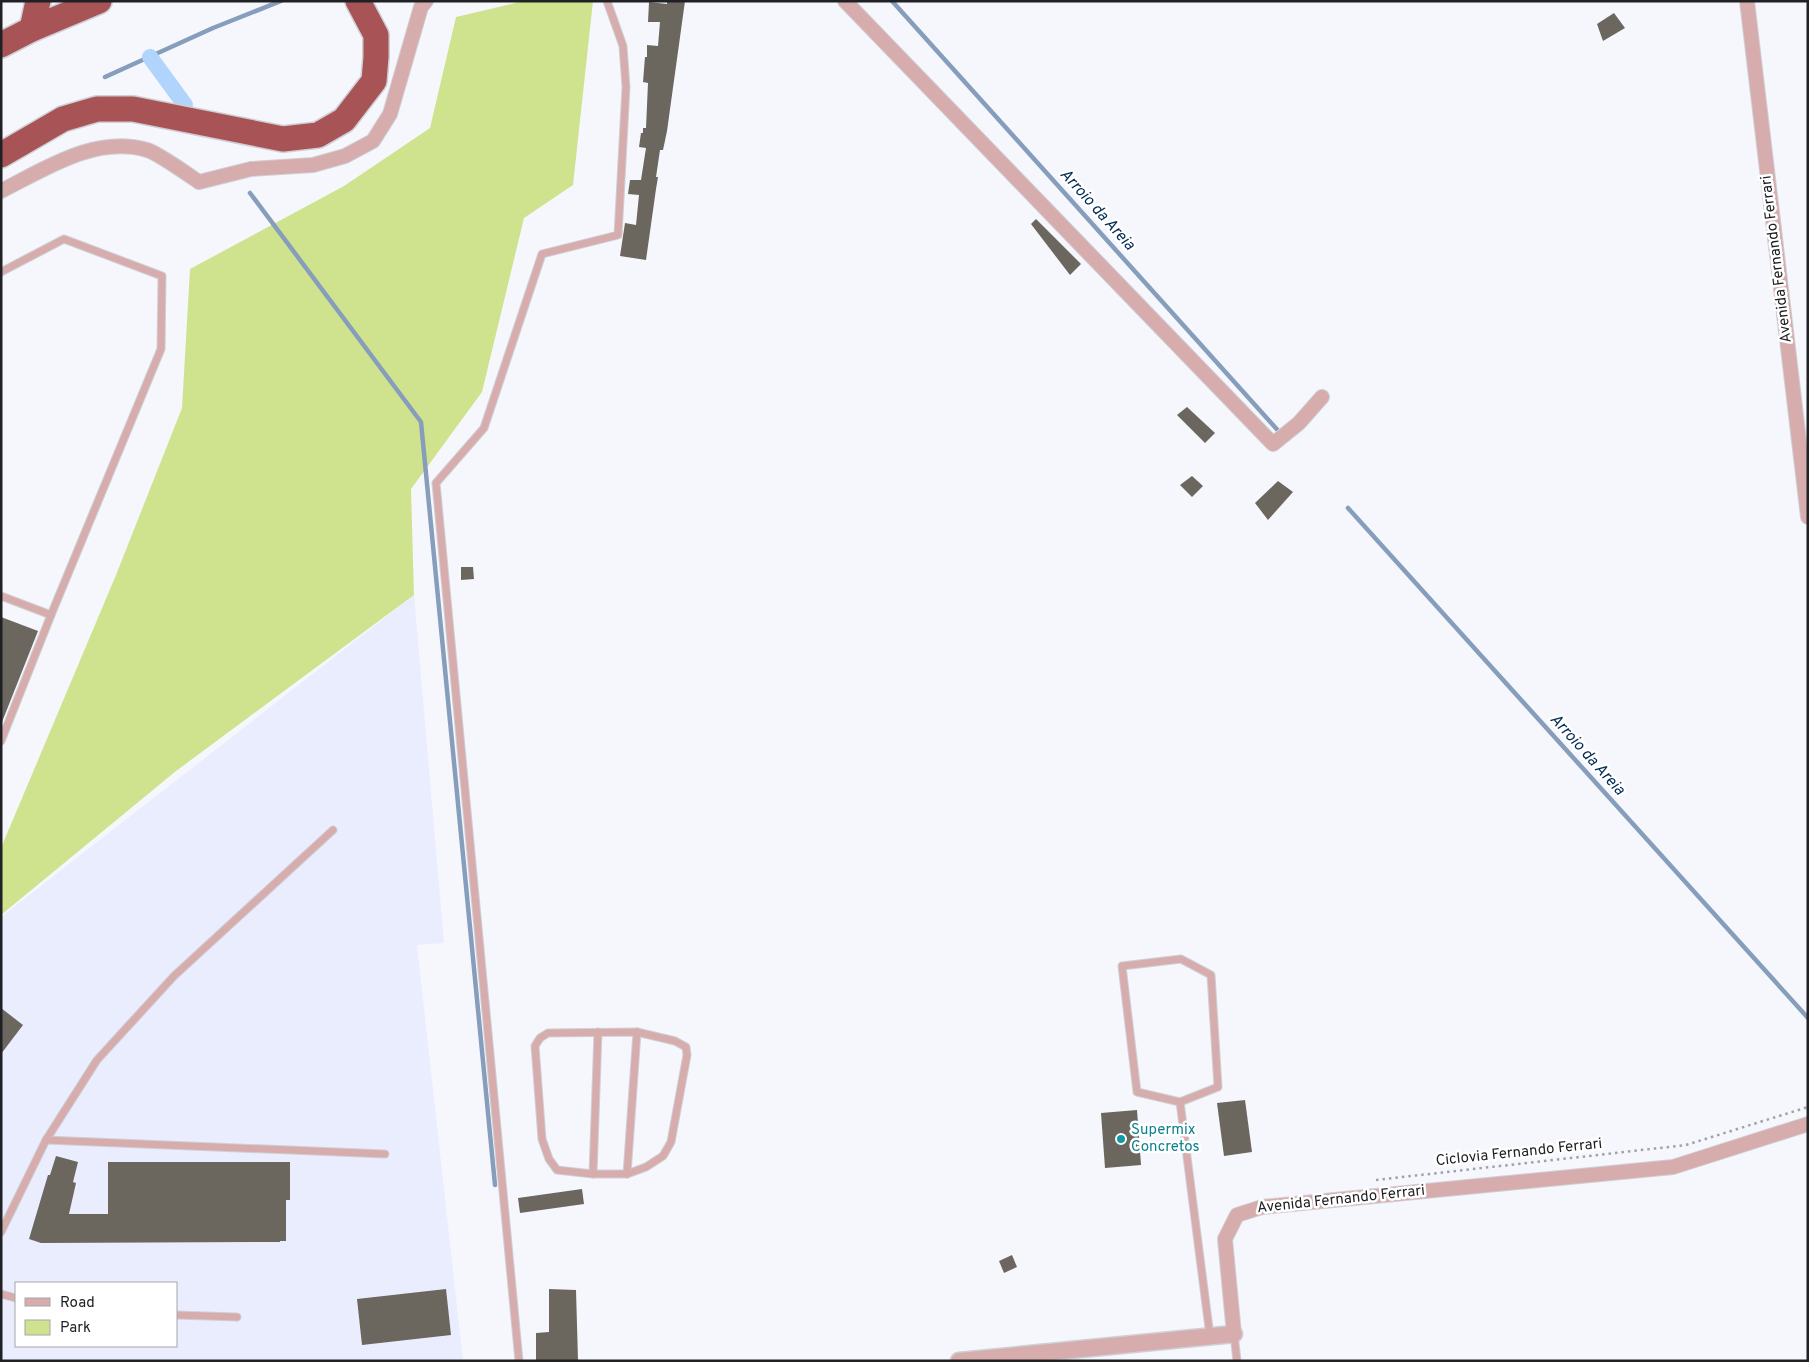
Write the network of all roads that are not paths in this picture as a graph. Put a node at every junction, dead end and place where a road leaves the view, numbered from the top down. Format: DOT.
graph roads {
  1 [pos="38,1"];
  2 [pos="98,1"];
  3 [pos="358,1"];
  4 [pos="426,1"];
  5 [pos="607,1"];
  6 [pos="845,1"];
  7 [pos="1747,1"];
  8 [pos="32,29"];
  9 [pos="1,46"];
  10 [pos="1,155"];
  11 [pos="1,191"];
  12 [pos="1,272"];
  13 [pos="1322,397"];
  14 [pos="1808,517"];
  15 [pos="1,596"];
  16 [pos="51,615"];
  17 [pos="1,741"];
  18 [pos="332,830"];
  19 [pos="598,1032"];
  20 [pos="637,1032"];
  21 [pos="1180,1102"];
  22 [pos="1808,1124"];
  23 [pos="46,1140"];
  24 [pos="385,1154"];
  25 [pos="593,1174"];
  26 [pos="627,1174"];
  27 [pos="1,1232"];
  28 [pos="1,1294"];
  29 [pos="15,1298"];
  30 [pos="178,1315"];
  31 [pos="237,1317"];
  32 [pos="1234,1334"];
  33 [pos="1210,1336"];
  34 [pos="519,1361"];
  35 [pos="958,1361"];
  36 [pos="1237,1361"];
  1 -- 8 [label="highway"];
  2 -- 8 [label="highway"];
  3 -- 10 [label="highway"];
  4 -- 11 [label="street"];
  5 -- 34 [label="lane"];
  6 -- 13 [label="street"];
  7 -- 14 [label="street, Avenida Fernando Ferrari"];
  8 -- 9 [label="highway"];
  12 -- 16 [label="lane"];
  15 -- 16 [label="lane"];
  16 -- 17 [label="lane"];
  18 -- 23 [label="lane"];
  19 -- 20 [label="lane"];
  19 -- 25 [label="lane"];
  19 -- 25 [label="lane"];
  20 -- 26 [label="lane"];
  20 -- 26 [label="lane"];
  21 -- 21 [label="lane"];
  21 -- 33 [label="lane"];
  22 -- 32 [label="street, Avenida Fernando Ferrari"];
  23 -- 24 [label="lane"];
  23 -- 27 [label="lane"];
  25 -- 26 [label="lane"];
  28 -- 29 [label="lane"];
  30 -- 31 [label="lane"];
  32 -- 33 [label="street"];
  32 -- 36 [label="lane"];
  33 -- 35 [label="street"];
}
